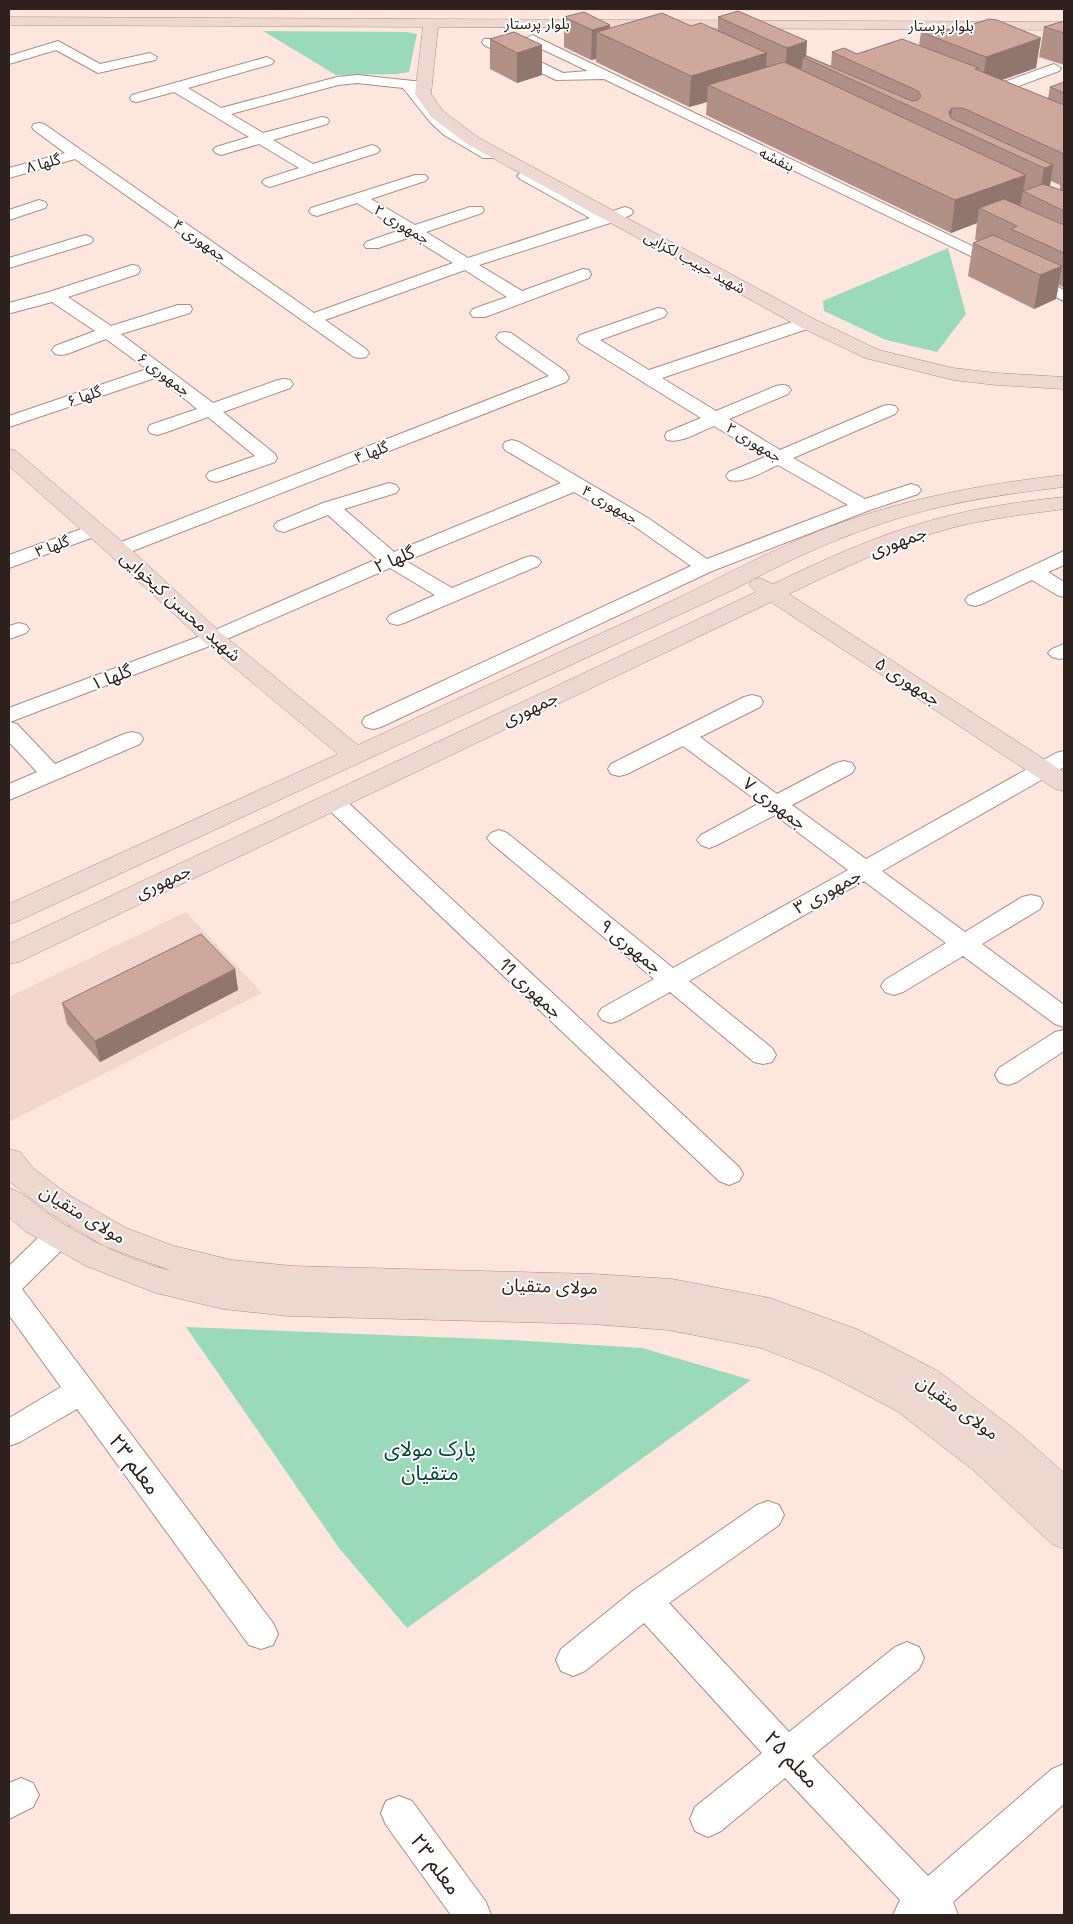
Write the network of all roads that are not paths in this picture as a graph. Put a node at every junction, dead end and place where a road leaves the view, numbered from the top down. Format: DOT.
graph roads {
  1 [pos="200,9"];
  2 [pos="1064,12"];
  3 [pos="819,18"];
  4 [pos="9,22"];
  5 [pos="68,22"];
  6 [pos="431,22"];
  7 [pos="449,22"];
  8 [pos="1064,26"];
  9 [pos="532,39"];
  10 [pos="489,42"];
  11 [pos="58,45"];
  12 [pos="150,57"];
  13 [pos="9,60"];
  14 [pos="1035,60"];
  15 [pos="267,61"];
  16 [pos="605,75"];
  17 [pos="423,86"];
  18 [pos="176,87"];
  19 [pos="965,88"];
  20 [pos="137,98"];
  21 [pos="705,110"];
  22 [pos="219,113"];
  23 [pos="687,115"];
  24 [pos="322,121"];
  25 [pos="39,127"];
  26 [pos="261,139"];
  27 [pos="221,150"];
  28 [pos="372,150"];
  29 [pos="77,154"];
  30 [pos="311,169"];
  31 [pos="9,173"];
  32 [pos="420,178"];
  33 [pos="270,182"];
  34 [pos="359,198"];
  35 [pos="39,206"];
  36 [pos="476,210"];
  37 [pos="317,211"];
  38 [pos="9,215"];
  39 [pos="614,216"];
  40 [pos="413,232"];
  41 [pos="966,235"];
  42 [pos="84,240"];
  43 [pos="949,242"];
  44 [pos="372,245"];
  45 [pos="10,261"];
  46 [pos="467,264"];
  47 [pos="132,270"];
  48 [pos="583,274"];
  49 [pos="55,296"];
  50 [pos="1064,296"];
  51 [pos="521,298"];
  52 [pos="11,308"];
  53 [pos="792,308"];
  54 [pos="184,309"];
  55 [pos="479,313"];
  56 [pos="658,313"];
  57 [pos="313,319"];
  58 [pos="807,323"];
  59 [pos="109,332"];
  60 [pos="505,337"];
  61 [pos="61,350"];
  62 [pos="360,353"];
  63 [pos="159,371"];
  64 [pos="1064,374"];
  65 [pos="647,377"];
  66 [pos="1064,383"];
  67 [pos="284,384"];
  68 [pos="782,390"];
  69 [pos="212,409"];
  70 [pos="889,410"];
  71 [pos="714,418"];
  72 [pos="9,422"];
  73 [pos="157,429"];
  74 [pos="674,436"];
  75 [pos="512,446"];
  76 [pos="9,455"];
  77 [pos="778,457"];
  78 [pos="216,476"];
  79 [pos="736,476"];
  80 [pos="1064,481"];
  81 [pos="576,484"];
  82 [pos="390,488"];
  83 [pos="911,490"];
  84 [pos="1064,504"];
  85 [pos="862,506"];
  86 [pos="330,508"];
  87 [pos="284,526"];
  88 [pos="95,530"];
  89 [pos="118,550"];
  90 [pos="1064,557"];
  91 [pos="391,560"];
  92 [pos="9,562"];
  93 [pos="531,562"];
  94 [pos="705,567"];
  95 [pos="1033,572"];
  96 [pos="744,574"];
  97 [pos="1064,592"];
  98 [pos="773,593"];
  99 [pos="450,596"];
  100 [pos="975,600"];
  101 [pos="625,605"];
  102 [pos="397,619"];
  103 [pos="650,619"];
  104 [pos="213,638"];
  105 [pos="752,702"];
  106 [pos="9,716"];
  107 [pos="373,722"];
  108 [pos="9,730"];
  109 [pos="684,736"];
  110 [pos="132,739"];
  111 [pos="354,755"];
  112 [pos="1054,764"];
  113 [pos="618,768"];
  114 [pos="844,768"];
  115 [pos="52,774"];
  116 [pos="1064,783"];
  117 [pos="9,794"];
  118 [pos="333,801"];
  119 [pos="776,804"];
  120 [pos="499,838"];
  121 [pos="709,840"];
  122 [pos="865,870"];
  123 [pos="1031,903"];
  124 [pos="9,915"];
  125 [pos="964,944"];
  126 [pos="9,954"];
  127 [pos="671,979"];
  128 [pos="894,986"];
  129 [pos="611,1014"];
  130 [pos="1064,1018"];
  131 [pos="1064,1039"];
  132 [pos="763,1055"];
  133 [pos="1008,1075"];
  134 [pos="729,1174"];
  135 [pos="12,1180"];
  136 [pos="60,1235"];
  137 [pos="9,1284"];
  138 [pos="9,1293"];
  139 [pos="81,1391"];
  140 [pos="9,1433"];
  141 [pos="1064,1495"];
  142 [pos="768,1515"];
  143 [pos="1064,1533"];
  144 [pos="646,1601"];
  145 [pos="261,1634"];
  146 [pos="907,1658"];
  147 [pos="573,1660"];
  148 [pos="788,1755"];
  149 [pos="1064,1781"];
  150 [pos="399,1813"];
  151 [pos="708,1819"];
  152 [pos="926,1910"];
  153 [pos="473,1915"];
  1 -- 3 [label="main road, بلوار پرستار"];
  2 -- 3 [label="main road, بلوار پرستار"];
  3 -- 7 [label="main road, بلوار پرستار"];
  3 -- 8 [label="main road, بلوار پرستار"];
  4 -- 5 [label="main road, بلوار پرستار"];
  5 -- 6 [label="main road, بلوار پرستار"];
  5 -- 11 [label="street"];
  6 -- 7 [label="main road, بلوار پرستار"];
  6 -- 17 [label="main road, شهید حبیب لکزایی"];
  7 -- 17 [label="main road, شهید حبیب لکزایی"];
  9 -- 16 [label="street, بنفشه"];
  10 -- 16 [label="street, بنفشه"];
  11 -- 12 [label="street"];
  11 -- 13 [label="street"];
  14 -- 19 [label="street"];
  15 -- 18 [label="street"];
  16 -- 23 [label="street, بنفشه"];
  17 -- 22 [label="street"];
  17 -- 39 [label="main road, شهید حبیب لکزایی"];
  18 -- 20 [label="street"];
  18 -- 22 [label="street"];
  21 -- 23 [label="street"];
  22 -- 26 [label="street"];
  23 -- 43 [label="street, بنفشه"];
  24 -- 26 [label="street"];
  25 -- 29 [label="street, جمهوری ۴"];
  26 -- 27 [label="street"];
  26 -- 30 [label="street"];
  28 -- 30 [label="street"];
  29 -- 31 [label="street, گلها ۸"];
  29 -- 57 [label="street, جمهوری ۴"];
  30 -- 33 [label="street"];
  32 -- 34 [label="street"];
  34 -- 37 [label="street"];
  34 -- 40 [label="street, جمهوری ۲"];
  35 -- 38 [label="street"];
  36 -- 40 [label="street"];
  39 -- 46 [label="street"];
  39 -- 53 [label="main road, شهید حبیب لکزایی"];
  40 -- 44 [label="street"];
  40 -- 46 [label="street, جمهوری ۲"];
  41 -- 43 [label="street"];
  42 -- 45 [label="street"];
  43 -- 50 [label="street, بنفشه"];
  46 -- 51 [label="street, جمهوری ۲"];
  46 -- 57 [label="street"];
  47 -- 49 [label="street"];
  48 -- 51 [label="street"];
  49 -- 52 [label="street"];
  49 -- 59 [label="street, جمهوری ۶"];
  51 -- 55 [label="street"];
  53 -- 58 [label="main road, شهید حبیب لکزایی"];
  53 -- 64 [label="main road, شهید حبیب لکزایی"];
  54 -- 59 [label="street"];
  56 -- 65 [label="street, جمهوری ۲"];
  57 -- 62 [label="street, جمهوری ۴"];
  58 -- 65 [label="street"];
  58 -- 66 [label="main road, شهید حبیب لکزایی"];
  59 -- 61 [label="street"];
  59 -- 63 [label="street, جمهوری ۶"];
  60 -- 89 [label="street, گلها ۴"];
  63 -- 69 [label="street, جمهوری ۶"];
  63 -- 72 [label="street, گلها ۶"];
  65 -- 71 [label="street, جمهوری ۲"];
  67 -- 69 [label="street"];
  68 -- 71 [label="street"];
  69 -- 73 [label="street"];
  69 -- 78 [label="street, جمهوری ۶"];
  70 -- 77 [label="street"];
  71 -- 74 [label="street"];
  71 -- 77 [label="street, جمهوری ۲"];
  75 -- 81 [label="street, جمهوری ۴"];
  76 -- 88 [label="main road, شهید محسن کیخوایی"];
  77 -- 79 [label="street"];
  77 -- 85 [label="street, جمهوری ۲"];
  80 -- 96 [label="main road, جمهوری"];
  81 -- 91 [label="street, گلها ۲"];
  81 -- 94 [label="street, جمهوری ۴"];
  82 -- 86 [label="street"];
  83 -- 85 [label="street"];
  84 -- 98 [label="main road, جمهوری"];
  85 -- 94 [label="street"];
  86 -- 87 [label="street"];
  86 -- 91 [label="street"];
  88 -- 89 [label="main road, شهید محسن کیخوایی"];
  88 -- 92 [label="street, گلها ۳"];
  89 -- 104 [label="main road, شهید محسن کیخوایی"];
  90 -- 95 [label="street"];
  91 -- 99 [label="street"];
  91 -- 104 [label="street, گلها ۲"];
  93 -- 99 [label="street"];
  94 -- 101 [label="street"];
  95 -- 97 [label="street"];
  95 -- 100 [label="street"];
  96 -- 98 [label="main road, جمهوری ۵"];
  96 -- 103 [label="main road, جمهوری"];
  98 -- 112 [label="main road, جمهوری ۵"];
  98 -- 118 [label="main road, جمهوری"];
  99 -- 102 [label="street"];
  101 -- 103 [label="main road"];
  101 -- 107 [label="street"];
  103 -- 111 [label="main road, جمهوری"];
  104 -- 106 [label="street, گلها ۱"];
  104 -- 111 [label="main road, شهید محسن کیخوایی"];
  105 -- 109 [label="street"];
  108 -- 115 [label="street"];
  109 -- 113 [label="street"];
  109 -- 119 [label="street, جمهوری ۷"];
  110 -- 115 [label="street"];
  111 -- 124 [label="main road, جمهوری"];
  112 -- 116 [label="main road, جمهوری ۵"];
  112 -- 122 [label="street, جمهوری ۳"];
  114 -- 119 [label="street"];
  115 -- 117 [label="street"];
  118 -- 126 [label="main road, جمهوری"];
  118 -- 134 [label="street, جمهوری 11"];
  119 -- 121 [label="street"];
  119 -- 122 [label="street, جمهوری ۷"];
  120 -- 127 [label="street, جمهوری ۹"];
  122 -- 125 [label="street, جمهوری ۷"];
  122 -- 127 [label="street, جمهوری ۳"];
  123 -- 125 [label="street"];
  125 -- 128 [label="street"];
  125 -- 130 [label="street, جمهوری ۷"];
  127 -- 129 [label="street, جمهوری ۳"];
  127 -- 132 [label="street, جمهوری ۹"];
  131 -- 133 [label="street"];
  135 -- 136 [label="main road, مولای متقیان"];
  135 -- 141 [label="main road, مولای متقیان"];
  136 -- 137 [label="street"];
  136 -- 143 [label="main road, مولای متقیان"];
  138 -- 139 [label="street, معلم ۲۳"];
  139 -- 140 [label="street"];
  139 -- 145 [label="street, معلم ۲۳"];
  142 -- 144 [label="street"];
  144 -- 147 [label="street"];
  144 -- 148 [label="street, معلم ۲۵"];
  146 -- 148 [label="street"];
  148 -- 151 [label="street"];
  148 -- 152 [label="street, معلم ۲۵"];
  149 -- 152 [label="street"];
  150 -- 153 [label="street, معلم ۲۳"];
}
